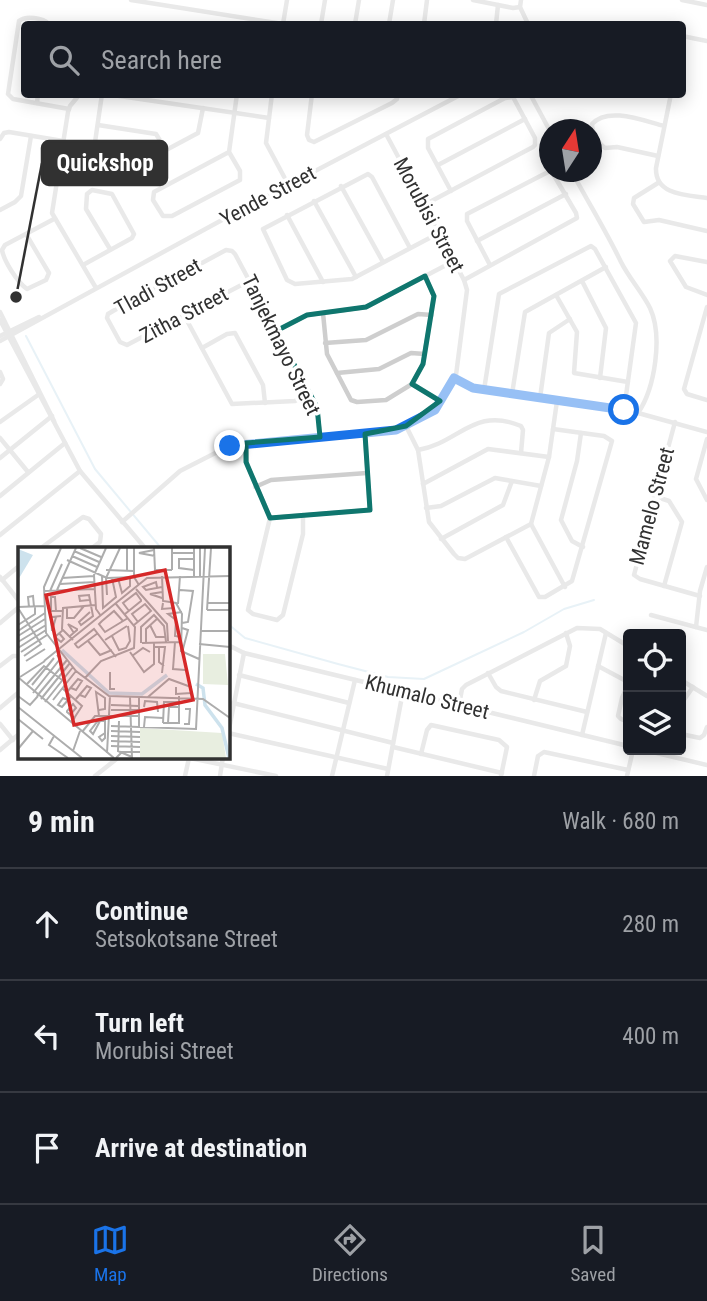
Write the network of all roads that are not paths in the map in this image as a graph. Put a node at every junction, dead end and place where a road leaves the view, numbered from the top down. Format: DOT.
graph roads {
  1 [pos="131,0"];
  2 [pos="287,0"];
  3 [pos="326,0"];
  4 [pos="359,0"];
  5 [pos="393,0"];
  6 [pos="427,0"];
  7 [pos="473,0"];
  8 [pos="521,0"];
  9 [pos="682,0"];
  10 [pos="498,5"];
  11 [pos="707,5"];
  12 [pos="520,8"];
  13 [pos="45,21"];
  14 [pos="264,21"];
  15 [pos="284,21"];
  16 [pos="322,21"];
  17 [pos="356,21"];
  18 [pos="390,21"];
  19 [pos="424,21"];
  20 [pos="496,21"];
  21 [pos="526,21"];
  22 [pos="686,38"];
  23 [pos="707,41"];
  24 [pos="38,98"];
  25 [pos="77,98"];
  26 [pos="103,98"];
  27 [pos="132,98"];
  28 [pos="236,98"];
  29 [pos="272,98"];
  30 [pos="312,98"];
  31 [pos="397,98"];
  32 [pos="454,98"];
  33 [pos="507,98"];
  34 [pos="513,98"];
  35 [pos="532,98"];
  36 [pos="669,98"];
  37 [pos="37,103"];
  38 [pos="203,108"];
  39 [pos="69,109"];
  40 [pos="234,113"];
  41 [pos="269,118"];
  42 [pos="525,119"];
  43 [pos="544,119"];
  44 [pos="98,125"];
  45 [pos="664,126"];
  46 [pos="386,134"];
  47 [pos="31,136"];
  48 [pos="0,139"];
  49 [pos="63,141"];
  50 [pos="166,150"];
  51 [pos="229,152"];
  52 [pos="658,156"];
  53 [pos="438,165"];
  54 [pos="539,177"];
  55 [pos="558,182"];
  56 [pos="578,182"];
  57 [pos="658,183"];
  58 [pos="289,186"];
  59 [pos="341,186"];
  60 [pos="450,191"];
  61 [pos="566,194"];
  62 [pos="707,198"];
  63 [pos="314,201"];
  64 [pos="424,205"];
  65 [pos="0,210"];
  66 [pos="288,215"];
  67 [pos="54,219"];
  68 [pos="707,231"];
  69 [pos="439,233"];
  70 [pos="26,234"];
  71 [pos="477,241"];
  72 [pos="410,248"];
  73 [pos="110,249"];
  74 [pos="235,254"];
  75 [pos="454,261"];
  76 [pos="383,262"];
  77 [pos="707,262"];
  78 [pos="83,265"];
  79 [pos="490,265"];
  80 [pos="606,267"];
  81 [pos="425,276"];
  82 [pos="356,277"];
  83 [pos="464,280"];
  84 [pos="249,281"];
  85 [pos="582,281"];
  86 [pos="323,282"];
  87 [pos="96,288"];
  88 [pos="556,295"];
  89 [pos="707,295"];
  90 [pos="707,307"];
  91 [pos="0,312"];
  92 [pos="323,313"];
  93 [pos="184,315"];
  94 [pos="432,315"];
  95 [pos="570,319"];
  96 [pos="0,320"];
  97 [pos="276,331"];
  98 [pos="9,334"];
  99 [pos="0,339"];
  100 [pos="120,342"];
  101 [pos="325,343"];
  102 [pos="14,348"];
  103 [pos="202,348"];
  104 [pos="425,354"];
  105 [pos="0,372"];
  106 [pos="337,373"];
  107 [pos="454,378"];
  108 [pos="600,378"];
  109 [pos="628,382"];
  110 [pos="0,384"];
  111 [pos="412,384"];
  112 [pos="484,390"];
  113 [pos="310,394"];
  114 [pos="512,394"];
  115 [pos="38,395"];
  116 [pos="540,398"];
  117 [pos="707,400"];
  118 [pos="440,401"];
  119 [pos="557,401"];
  120 [pos="265,403"];
  121 [pos="624,410"];
  122 [pos="638,413"];
  123 [pos="52,418"];
  124 [pos="0,422"];
  125 [pos="675,422"];
  126 [pos="406,426"];
  127 [pos="552,429"];
  128 [pos="707,432"];
  129 [pos="581,433"];
  130 [pos="365,434"];
  131 [pos="0,438"];
  132 [pos="320,438"];
  133 [pos="707,439"];
  134 [pos="65,443"];
  135 [pos="246,443"];
  136 [pos="10,450"];
  137 [pos="418,450"];
  138 [pos="521,453"];
  139 [pos="549,457"];
  140 [pos="0,458"];
  141 [pos="80,471"];
  142 [pos="28,473"];
  143 [pos="367,473"];
  144 [pos="512,481"];
  145 [pos="423,484"];
  146 [pos="255,486"];
  147 [pos="541,486"];
  148 [pos="0,496"];
  149 [pos="654,496"];
  150 [pos="706,497"];
  151 [pos="426,508"];
  152 [pos="303,515"];
  153 [pos="270,517"];
  154 [pos="122,522"];
  155 [pos="531,524"];
  156 [pos="0,535"];
  157 [pos="506,537"];
  158 [pos="441,539"];
  159 [pos="42,547"];
  160 [pos="93,547"];
  161 [pos="144,547"];
  162 [pos="583,547"];
  163 [pos="18,567"];
  164 [pos="707,567"];
  165 [pos="1,578"];
  166 [pos="664,586"];
  167 [pos="565,587"];
  168 [pos="700,596"];
  169 [pos="18,600"];
  170 [pos="18,608"];
  171 [pos="651,615"];
  172 [pos="0,624"];
  173 [pos="696,627"];
  174 [pos="707,630"];
  175 [pos="606,632"];
  176 [pos="566,633"];
  177 [pos="623,643"];
  178 [pos="229,646"];
  179 [pos="244,653"];
  180 [pos="18,656"];
  181 [pos="0,666"];
  182 [pos="598,666"];
  183 [pos="488,673"];
  184 [pos="239,675"];
  185 [pos="355,680"];
  186 [pos="623,680"];
  187 [pos="686,683"];
  188 [pos="693,687"];
  189 [pos="402,691"];
  190 [pos="18,693"];
  191 [pos="623,696"];
  192 [pos="707,696"];
  193 [pos="686,697"];
  194 [pos="534,700"];
  195 [pos="233,703"];
  196 [pos="349,703"];
  197 [pos="458,705"];
  198 [pos="0,708"];
  199 [pos="587,712"];
  200 [pos="623,720"];
  201 [pos="0,724"];
  202 [pos="707,727"];
  203 [pos="229,728"];
  204 [pos="343,731"];
  205 [pos="229,734"];
  206 [pos="18,735"];
  207 [pos="582,735"];
  208 [pos="686,735"];
  209 [pos="13,740"];
  210 [pos="393,745"];
  211 [pos="623,745"];
  212 [pos="0,750"];
  213 [pos="421,754"];
  214 [pos="632,755"];
  215 [pos="665,755"];
  216 [pos="118,758"];
  217 [pos="187,758"];
  218 [pos="192,758"];
  219 [pos="223,758"];
  220 [pos="336,759"];
  221 [pos="221,764"];
  222 [pos="707,765"];
  223 [pos="388,769"];
  224 [pos="628,773"];
  225 [pos="501,774"];
  226 [pos="95,776"];
  227 [pos="185,776"];
  228 [pos="220,776"];
  229 [pos="275,776"];
  230 [pos="332,776"];
  231 [pos="387,776"];
  232 [pos="534,776"];
  1 -- 14 [label="street"];
  2 -- 15 [label="street"];
  3 -- 16 [label="street"];
  4 -- 17 [label="street"];
  5 -- 18 [label="street"];
  6 -- 19 [label="street"];
  7 -- 10 [label="street"];
  8 -- 12 [label="street"];
  9 -- 11 [label="street"];
  10 -- 12 [label="street"];
  10 -- 20 [label="street"];
  12 -- 21 [label="street"];
  13 -- 37 [label="street"];
  22 -- 23 [label="street"];
  24 -- 37 [label="street"];
  25 -- 39 [label="street"];
  26 -- 44 [label="street"];
  27 -- 38 [label="street"];
  28 -- 40 [label="street"];
  29 -- 41 [label="street"];
  30 -- 31 [label="street"];
  32 -- 46 [label="street, Yende Street"];
  33 -- 53 [label="street"];
  34 -- 42 [label="street"];
  35 -- 43 [label="street"];
  36 -- 45 [label="street"];
  37 -- 39 [label="street"];
  38 -- 40 [label="street"];
  38 -- 50 [label="street"];
  39 -- 49 [label="street"];
  40 -- 41 [label="street"];
  40 -- 51 [label="street"];
  41 -- 58 [label="street"];
  42 -- 53 [label="street"];
  42 -- 60 [label="street"];
  44 -- 50 [label="street"];
  44 -- 50 [label="street"];
  45 -- 52 [label="street"];
  45 -- 52 [label="street"];
  46 -- 58 [label="street, Yende Street"];
  46 -- 64 [label="street, Morubisi Street"];
  47 -- 48 [label="street"];
  47 -- 49 [label="street"];
  47 -- 65 [label="street"];
  49 -- 67 [label="street"];
  51 -- 51 [label="street"];
  52 -- 57 [label="street"];
  53 -- 60 [label="street"];
  54 -- 71 [label="street"];
  55 -- 61 [label="street"];
  56 -- 122 [label="street"];
  57 -- 62 [label="street"];
  57 -- 68 [label="street"];
  58 -- 87 [label="street, Yende Street"];
  59 -- 63 [label="street"];
  59 -- 72 [label="street"];
  59 -- 76 [label="street"];
  60 -- 64 [label="street"];
  61 -- 71 [label="street"];
  61 -- 79 [label="street"];
  63 -- 66 [label="street"];
  63 -- 82 [label="street"];
  64 -- 69 [label="street, Morubisi Street"];
  66 -- 86 [label="street"];
  66 -- 86 [label="street"];
  67 -- 70 [label="street"];
  67 -- 78 [label="street"];
  69 -- 72 [label="street"];
  69 -- 75 [label="street, Morubisi Street"];
  70 -- 70 [label="street"];
  71 -- 79 [label="street"];
  72 -- 76 [label="street"];
  73 -- 73 [label="street"];
  73 -- 78 [label="street"];
  74 -- 84 [label="street, Tanjekmayo Street"];
  74 -- 100 [label="street, Tladi Street"];
  75 -- 81 [label="street"];
  75 -- 83 [label="street, Morubisi Street"];
  76 -- 82 [label="street"];
  77 -- 89 [label="street"];
  78 -- 87 [label="street"];
  79 -- 83 [label="street"];
  80 -- 85 [label="street"];
  80 -- 109 [label="street"];
  80 -- 112 [label="street"];
  81 -- 92 [label="street"];
  81 -- 94 [label="street"];
  82 -- 86 [label="street"];
  83 -- 107 [label="street, Morubisi Street"];
  84 -- 93 [label="street, Zitha Street"];
  84 -- 97 [label="street, Tanjekmayo Street"];
  85 -- 88 [label="street"];
  85 -- 108 [label="street"];
  87 -- 98 [label="street, Yende Street"];
  88 -- 95 [label="street"];
  88 -- 114 [label="street"];
  90 -- 117 [label="street"];
  91 -- 98 [label="street"];
  92 -- 97 [label="street"];
  92 -- 101 [label="street"];
  93 -- 100 [label="street, Zitha Street"];
  93 -- 103 [label="street"];
  94 -- 101 [label="street"];
  94 -- 104 [label="street"];
  95 -- 108 [label="street"];
  95 -- 116 [label="street"];
  96 -- 98 [label="street"];
  97 -- 113 [label="street, Tanjekmayo Street"];
  98 -- 99 [label="street, Yende Street"];
  98 -- 102 [label="street"];
  98 -- 123 [label="street"];
  99 -- 102 [label="street"];
  101 -- 106 [label="street"];
  102 -- 115 [label="street"];
  103 -- 120 [label="street"];
  103 -- 120 [label="street"];
  104 -- 106 [label="street"];
  104 -- 111 [label="street"];
  105 -- 110 [label="street"];
  106 -- 111 [label="street"];
  107 -- 112 [label="street"];
  107 -- 118 [label="street, Morubisi Street"];
  108 -- 109 [label="street"];
  109 -- 121 [label="street"];
  111 -- 118 [label="street"];
  112 -- 114 [label="street"];
  113 -- 120 [label="street"];
  113 -- 132 [label="street, Tanjekmayo Street"];
  114 -- 116 [label="street"];
  115 -- 123 [label="street"];
  115 -- 124 [label="street"];
  116 -- 119 [label="street"];
  118 -- 126 [label="street, Morubisi Street"];
  119 -- 121 [label="street"];
  119 -- 127 [label="street"];
  121 -- 122 [label="street"];
  122 -- 125 [label="street"];
  123 -- 134 [label="street"];
  123 -- 136 [label="street"];
  125 -- 128 [label="street"];
  125 -- 149 [label="street, Mamelo Street"];
  126 -- 130 [label="street, Morubisi Street"];
  126 -- 137 [label="street"];
  127 -- 129 [label="street"];
  127 -- 139 [label="street"];
  129 -- 162 [label="street"];
  129 -- 162 [label="street"];
  130 -- 132 [label="street, Morubisi Street"];
  130 -- 143 [label="street"];
  131 -- 136 [label="street"];
  132 -- 135 [label="street, Morubisi Street"];
  133 -- 150 [label="street"];
  134 -- 141 [label="street"];
  134 -- 142 [label="street"];
  135 -- 146 [label="street"];
  135 -- 154 [label="street, Morubisi Street"];
  136 -- 140 [label="street"];
  136 -- 142 [label="street"];
  137 -- 138 [label="street"];
  137 -- 145 [label="street"];
  138 -- 139 [label="street"];
  138 -- 145 [label="street"];
  139 -- 147 [label="street"];
  141 -- 154 [label="street"];
  141 -- 156 [label="street"];
  142 -- 148 [label="street"];
  143 -- 146 [label="street"];
  143 -- 152 [label="street"];
  144 -- 147 [label="street"];
  144 -- 151 [label="street"];
  144 -- 158 [label="street"];
  145 -- 151 [label="street"];
  146 -- 153 [label="street"];
  147 -- 155 [label="street"];
  149 -- 166 [label="street"];
  149 -- 166 [label="street, Mamelo Street"];
  151 -- 158 [label="street"];
  152 -- 153 [label="street"];
  152 -- 153 [label="street"];
  154 -- 161 [label="street"];
  155 -- 157 [label="street"];
  155 -- 167 [label="street"];
  157 -- 158 [label="street"];
  157 -- 167 [label="street"];
  159 -- 160 [label="street"];
  162 -- 167 [label="street"];
  163 -- 165 [label="street"];
  164 -- 168 [label="street"];
  165 -- 169 [label="street"];
  166 -- 168 [label="street, Mamelo Street"];
  168 -- 173 [label="street"];
  170 -- 172 [label="street"];
  171 -- 173 [label="street"];
  173 -- 174 [label="street"];
  175 -- 176 [label="street"];
  175 -- 177 [label="street"];
  175 -- 182 [label="street"];
  176 -- 183 [label="street"];
  176 -- 194 [label="street"];
  178 -- 179 [label="street, Khumalo Street"];
  179 -- 184 [label="street"];
  179 -- 185 [label="street, Khumalo Street"];
  180 -- 181 [label="street"];
  182 -- 186 [label="street"];
  182 -- 199 [label="street"];
  183 -- 194 [label="street"];
  183 -- 197 [label="street"];
  184 -- 195 [label="street"];
  184 -- 196 [label="street"];
  185 -- 189 [label="street, Khumalo Street"];
  185 -- 196 [label="street"];
  187 -- 188 [label="street"];
  188 -- 192 [label="street"];
  188 -- 193 [label="street"];
  189 -- 197 [label="street, Khumalo Street"];
  189 -- 210 [label="street"];
  190 -- 198 [label="street"];
  191 -- 200 [label="street"];
  194 -- 199 [label="street"];
  195 -- 203 [label="street"];
  195 -- 204 [label="street"];
  196 -- 204 [label="street"];
  197 -- 207 [label="street, Khumalo Street"];
  199 -- 207 [label="street"];
  201 -- 209 [label="street"];
  202 -- 208 [label="street"];
  204 -- 210 [label="street"];
  204 -- 220 [label="street"];
  205 -- 220 [label="street"];
  206 -- 209 [label="street"];
  207 -- 211 [label="street, Khumalo Street"];
  209 -- 212 [label="street"];
  210 -- 213 [label="street"];
  210 -- 223 [label="street"];
  213 -- 225 [label="street"];
  213 -- 225 [label="street"];
  214 -- 224 [label="street"];
  215 -- 222 [label="street"];
  216 -- 226 [label="street"];
  217 -- 227 [label="street"];
  218 -- 221 [label="street"];
  219 -- 221 [label="street"];
  220 -- 223 [label="street"];
  220 -- 230 [label="street"];
  221 -- 228 [label="street"];
  221 -- 229 [label="street"];
  223 -- 231 [label="street"];
  224 -- 232 [label="street"];
}
